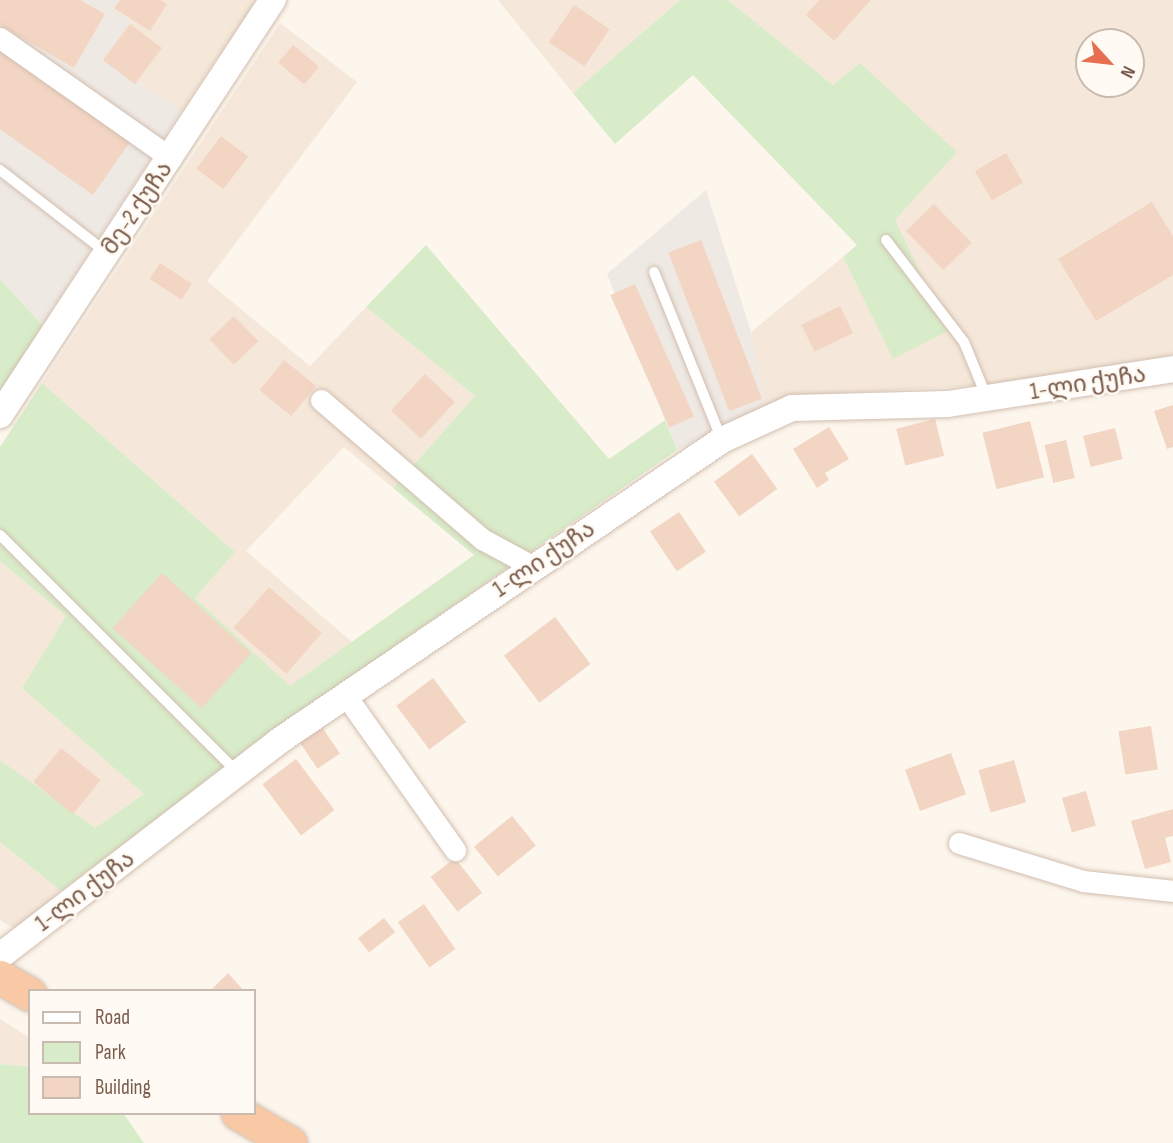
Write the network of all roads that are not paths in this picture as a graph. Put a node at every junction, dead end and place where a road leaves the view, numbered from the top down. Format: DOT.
graph roads {
  1 [pos="273,0"];
  2 [pos="0,38"];
  3 [pos="171,158"];
  4 [pos="0,170"];
  5 [pos="886,240"];
  6 [pos="107,253"];
  7 [pos="654,272"];
  8 [pos="1173,369"];
  9 [pos="987,398"];
  10 [pos="321,400"];
  11 [pos="0,415"];
  12 [pos="722,440"];
  13 [pos="0,535"];
  14 [pos="532,566"];
  15 [pos="346,696"];
  16 [pos="239,774"];
  17 [pos="959,843"];
  18 [pos="455,850"];
  19 [pos="1173,891"];
  20 [pos="0,957"];
  21 [pos="0,976"];
  22 [pos="28,993"];
  23 [pos="241,1115"];
  24 [pos="290,1143"];
  1 -- 3 [label="street, მე-2 ქუჩა"];
  2 -- 3 [label="street"];
  3 -- 6 [label="street, მე-2 ქუჩა"];
  4 -- 6 [label="lane"];
  5 -- 9 [label="lane"];
  6 -- 11 [label="street, მე-2 ქუჩა"];
  7 -- 12 [label="lane"];
  8 -- 9 [label="street, 1-ლი ქუჩა"];
  9 -- 12 [label="street, 1-ლი ქუჩა"];
  10 -- 14 [label="street"];
  12 -- 14 [label="street, 1-ლი ქუჩა"];
  13 -- 16 [label="lane"];
  14 -- 15 [label="street, 1-ლი ქუჩა"];
  15 -- 16 [label="street, 1-ლი ქუჩა"];
  15 -- 18 [label="street"];
  16 -- 20 [label="street, 1-ლი ქუჩა"];
  17 -- 19 [label="street"];
  21 -- 22 [label="highway"];
  23 -- 24 [label="highway"];
}
